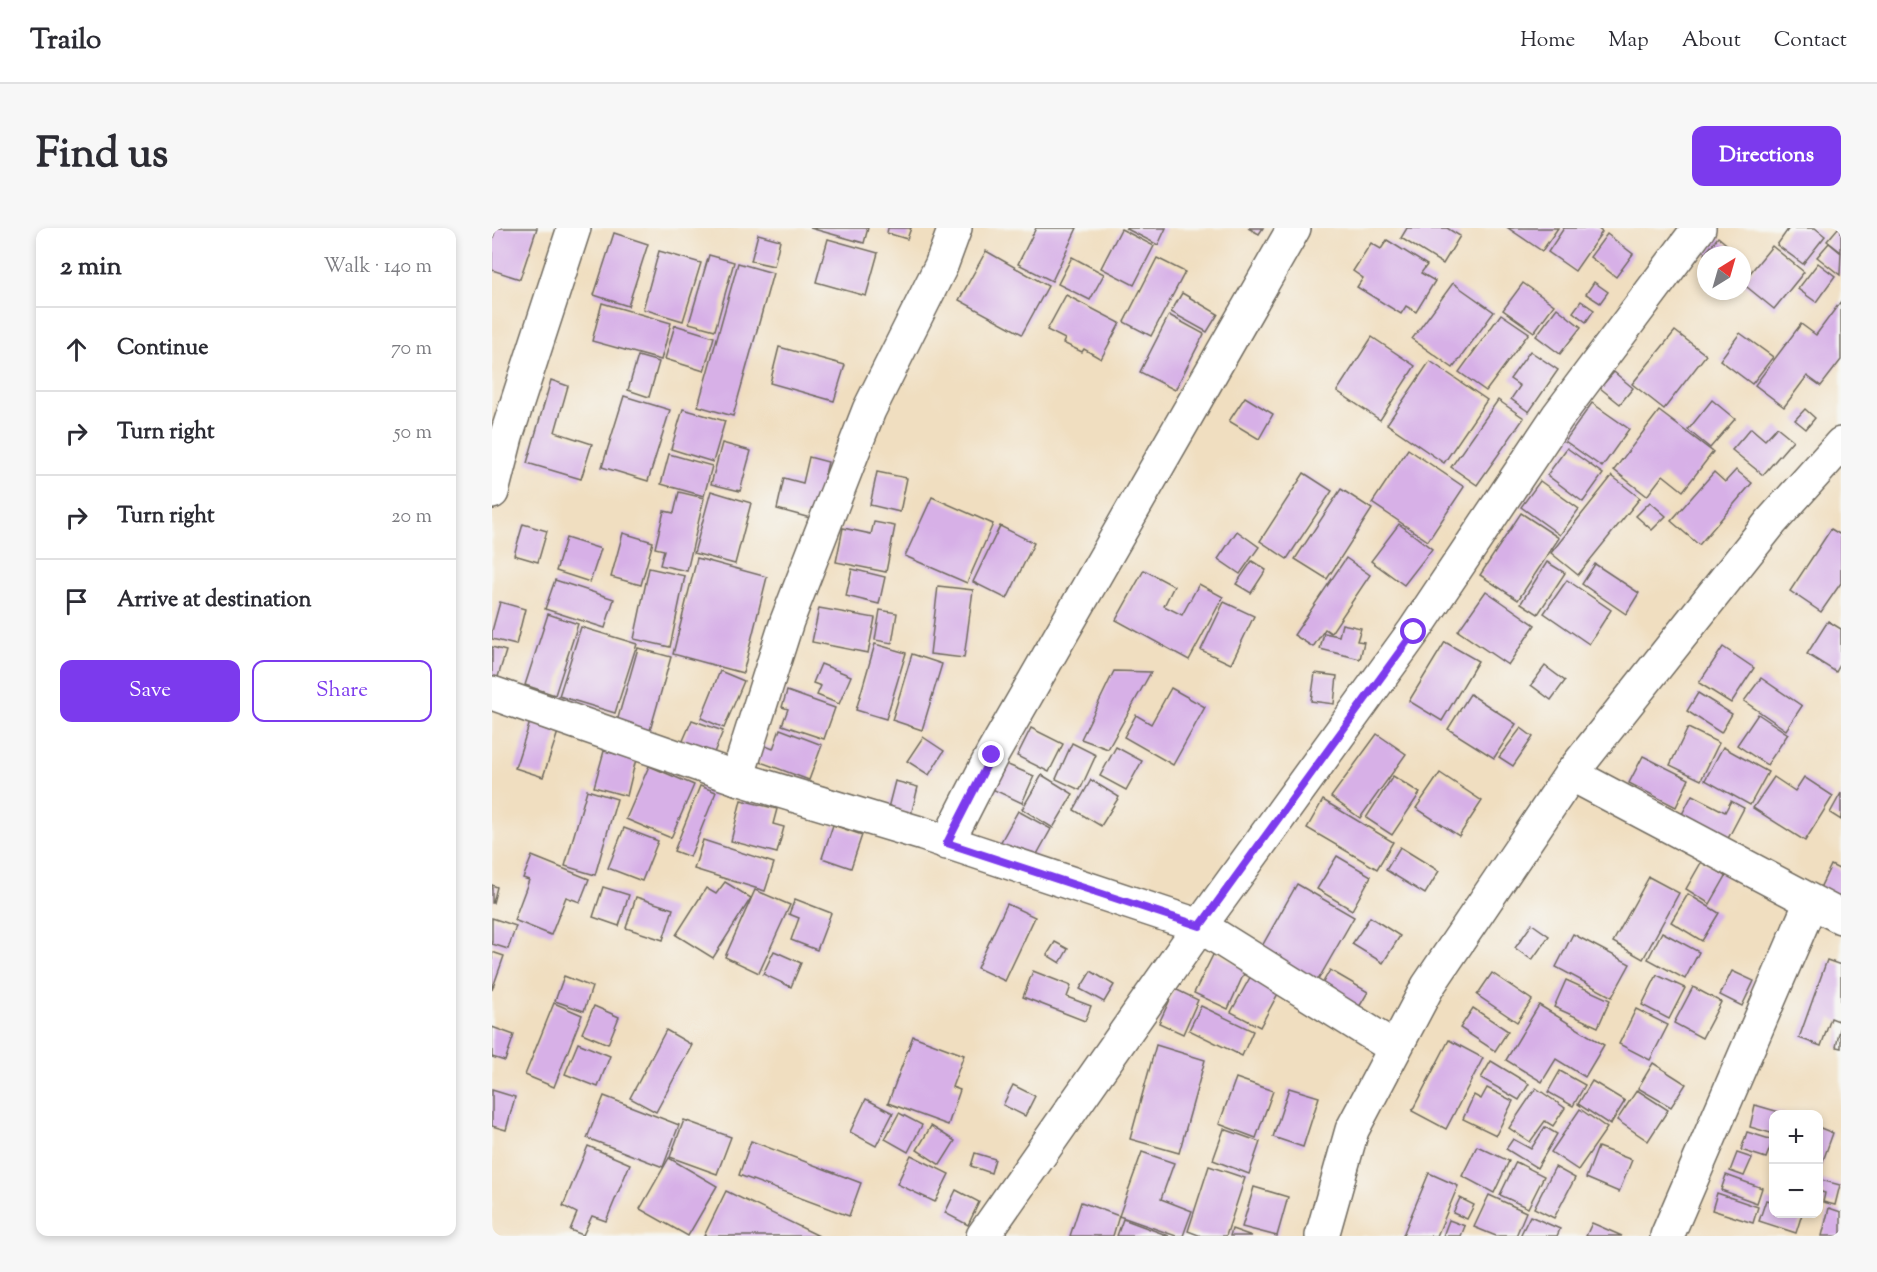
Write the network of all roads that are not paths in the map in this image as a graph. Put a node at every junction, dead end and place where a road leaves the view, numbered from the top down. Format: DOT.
graph roads {
  1 [pos="574,228"];
  2 [pos="955,228"];
  3 [pos="1294,228"];
  4 [pos="1698,228"];
  5 [pos="1841,444"];
  6 [pos="492,492"];
  7 [pos="492,693"];
  8 [pos="1571,774"];
  9 [pos="737,778"];
  10 [pos="947,843"];
  11 [pos="1811,902"];
  12 [pos="1841,917"];
  13 [pos="1200,926"];
  14 [pos="1395,1048"];
  15 [pos="983,1236"];
  16 [pos="1322,1236"];
  17 [pos="1668,1236"];
  1 -- 6 [label="street"];
  2 -- 9 [label="street"];
  3 -- 10 [label="street"];
  4 -- 13 [label="street"];
  5 -- 8 [label="street"];
  7 -- 9 [label="street"];
  8 -- 11 [label="street"];
  8 -- 14 [label="street"];
  9 -- 10 [label="street"];
  10 -- 13 [label="street"];
  11 -- 12 [label="street"];
  11 -- 17 [label="street"];
  13 -- 14 [label="street"];
  13 -- 15 [label="street"];
  14 -- 16 [label="street"];
}
